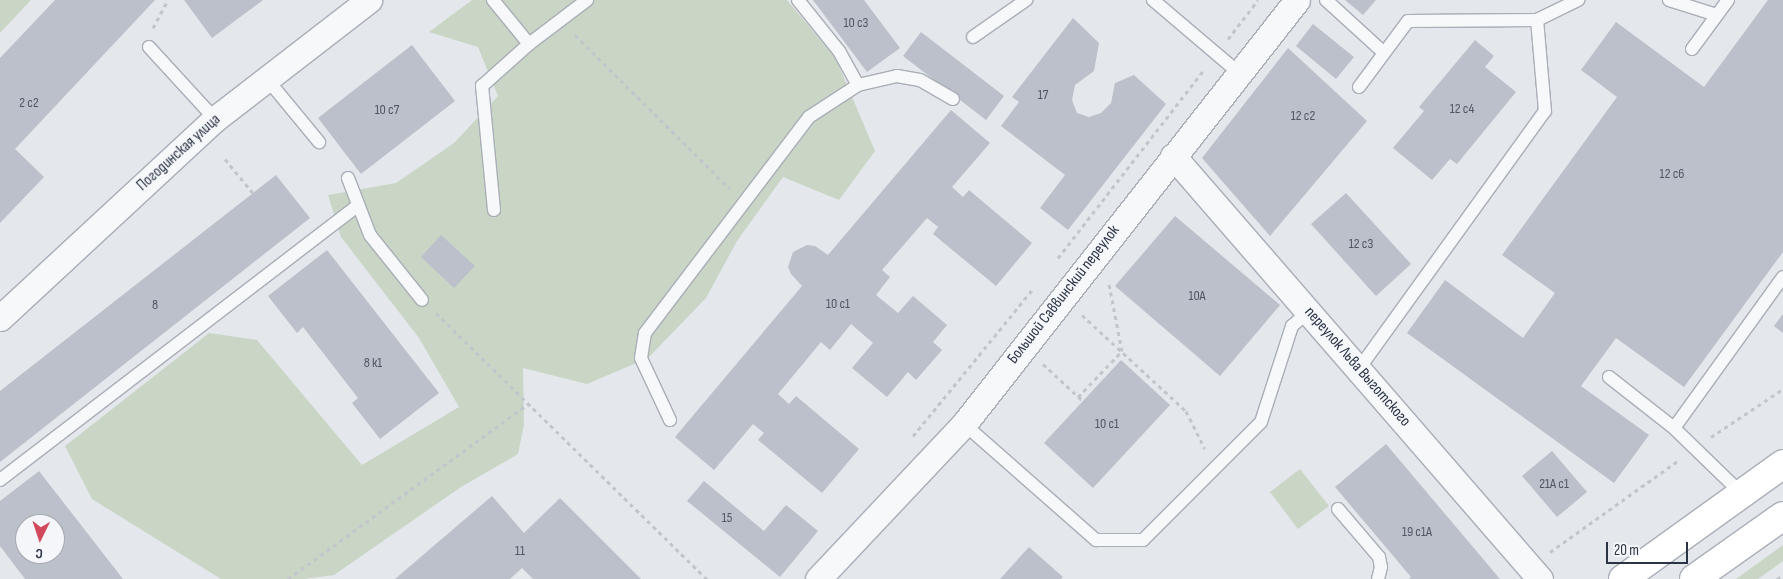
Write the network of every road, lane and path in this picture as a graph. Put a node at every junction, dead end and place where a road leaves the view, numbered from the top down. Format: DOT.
graph roads {
  1 [pos="168,0"];
  2 [pos="369,0"];
  3 [pos="493,0"];
  4 [pos="587,0"];
  5 [pos="798,0"];
  6 [pos="1026,0"];
  7 [pos="1153,0"];
  8 [pos="1258,0"];
  9 [pos="1297,0"];
  10 [pos="1326,0"];
  11 [pos="1578,0"];
  12 [pos="1669,0"];
  13 [pos="1728,0"];
  14 [pos="1717,15"];
  15 [pos="560,20"];
  16 [pos="1537,20"];
  17 [pos="973,37"];
  18 [pos="529,44"];
  19 [pos="149,46"];
  20 [pos="1692,49"];
  21 [pos="1382,52"];
  22 [pos="1217,54"];
  23 [pos="1239,73"];
  24 [pos="267,79"];
  25 [pos="858,86"];
  26 [pos="1359,87"];
  27 [pos="953,99"];
  28 [pos="215,119"];
  29 [pos="319,142"];
  30 [pos="1173,156"];
  31 [pos="225,159"];
  32 [pos="348,178"];
  33 [pos="253,194"];
  34 [pos="743,203"];
  35 [pos="358,205"];
  36 [pos="494,210"];
  37 [pos="1053,264"];
  38 [pos="1107,274"];
  39 [pos="1783,277"];
  40 [pos="1035,287"];
  41 [pos="422,300"];
  42 [pos="1078,311"];
  43 [pos="1308,312"];
  44 [pos="0,318"];
  45 [pos="1122,351"];
  46 [pos="1039,361"];
  47 [pos="1358,370"];
  48 [pos="1609,377"];
  49 [pos="1783,389"];
  50 [pos="1078,397"];
  51 [pos="1083,401"];
  52 [pos="528,404"];
  53 [pos="670,420"];
  54 [pos="964,424"];
  55 [pos="1674,428"];
  56 [pos="906,444"];
  57 [pos="1696,447"];
  58 [pos="1783,464"];
  59 [pos="1215,469"];
  60 [pos="0,480"];
  61 [pos="1742,494"];
  62 [pos="1338,509"];
  63 [pos="1783,516"];
  64 [pos="1542,568"];
  65 [pos="1783,575"];
  66 [pos="288,579"];
  67 [pos="707,579"];
  68 [pos="818,579"];
  69 [pos="1378,579"];
  70 [pos="1623,579"];
  71 [pos="1694,579"];
  72 [pos="1777,579"];
  1 -- 19 [label="path"];
  2 -- 24 [label="street, Погодинская улица"];
  3 -- 18 [label="lane"];
  4 -- 15 [label="lane"];
  5 -- 25 [label="lane"];
  6 -- 17 [label="lane"];
  7 -- 22 [label="lane"];
  8 -- 22 [label="path"];
  9 -- 23 [label="street, Большой Саввинский переулок"];
  10 -- 21 [label="lane"];
  11 -- 16 [label="lane"];
  12 -- 14 [label="lane"];
  13 -- 14 [label="lane"];
  14 -- 20 [label="lane"];
  15 -- 18 [label="lane"];
  15 -- 34 [label="path"];
  16 -- 21 [label="lane"];
  16 -- 47 [label="lane"];
  18 -- 36 [label="lane"];
  19 -- 28 [label="lane"];
  21 -- 26 [label="lane"];
  22 -- 23 [label="lane"];
  22 -- 37 [label="path"];
  23 -- 30 [label="street, Большой Саввинский переулок"];
  24 -- 28 [label="street, Погодинская улица"];
  24 -- 29 [label="lane"];
  25 -- 27 [label="lane"];
  25 -- 34 [label="lane"];
  28 -- 44 [label="street, Погодинская улица"];
  30 -- 43 [label="street, переулок Льва Выготского"];
  30 -- 54 [label="street, Большой Саввинский переулок"];
  31 -- 33 [label="path"];
  32 -- 35 [label="lane"];
  34 -- 53 [label="lane"];
  35 -- 41 [label="lane"];
  35 -- 60 [label="lane"];
  38 -- 45 [label="path"];
  39 -- 55 [label="lane"];
  40 -- 56 [label="path"];
  41 -- 52 [label="path"];
  42 -- 45 [label="path"];
  43 -- 47 [label="street, переулок Льва Выготского"];
  43 -- 59 [label="lane"];
  45 -- 50 [label="path"];
  45 -- 59 [label="path"];
  46 -- 50 [label="path"];
  47 -- 64 [label="street, переулок Льва Выготского"];
  48 -- 55 [label="lane"];
  49 -- 57 [label="path"];
  50 -- 51 [label="path"];
  52 -- 66 [label="path"];
  52 -- 67 [label="path"];
  54 -- 59 [label="lane"];
  54 -- 68 [label="street, Большой Саввинский переулок"];
  55 -- 57 [label="lane"];
  57 -- 61 [label="lane"];
  57 -- 64 [label="path"];
  58 -- 61 [label="main road"];
  61 -- 70 [label="main road"];
  62 -- 69 [label="lane"];
  63 -- 71 [label="main road"];
  65 -- 72 [label="path"];
}
